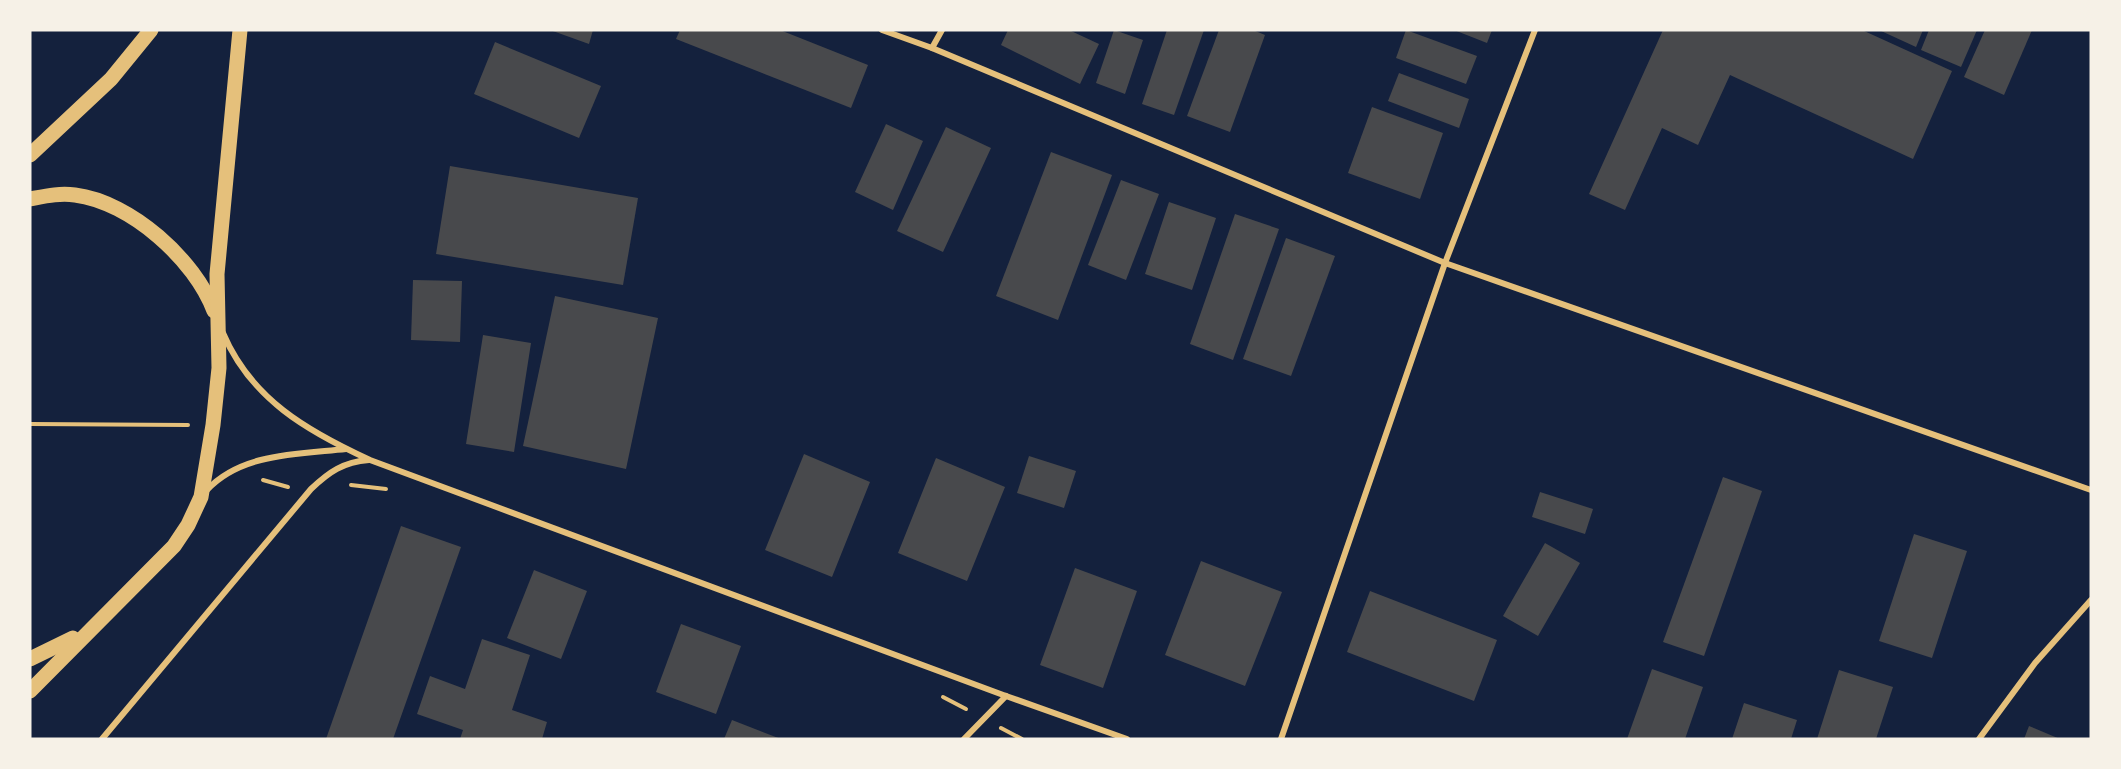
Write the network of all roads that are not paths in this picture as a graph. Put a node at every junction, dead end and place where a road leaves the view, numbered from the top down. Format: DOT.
graph roads {
  1 [pos="151,30"];
  2 [pos="240,30"];
  3 [pos="882,30"];
  4 [pos="942,30"];
  5 [pos="1535,30"];
  6 [pos="932,48"];
  7 [pos="30,155"];
  8 [pos="30,199"];
  9 [pos="1445,263"];
  10 [pos="219,325"];
  11 [pos="346,449"];
  12 [pos="370,460"];
  13 [pos="2091,490"];
  14 [pos="201,497"];
  15 [pos="2091,600"];
  16 [pos="101,617"];
  17 [pos="30,659"];
  18 [pos="30,691"];
  19 [pos="1006,696"];
  20 [pos="102,739"];
  21 [pos="964,739"];
  22 [pos="1127,739"];
  23 [pos="1281,739"];
  24 [pos="1979,739"];
  1 -- 7 [label="main road"];
  2 -- 10 [label="main road"];
  3 -- 6 [label="street"];
  4 -- 6 [label="street"];
  5 -- 9 [label="street"];
  6 -- 9 [label="street"];
  8 -- 10 [label="main road"];
  9 -- 13 [label="street"];
  9 -- 23 [label="street"];
  10 -- 11 [label="street"];
  10 -- 14 [label="main road"];
  11 -- 12 [label="street"];
  11 -- 14 [label="street"];
  12 -- 19 [label="street"];
  12 -- 20 [label="street"];
  14 -- 16 [label="main road"];
  15 -- 24 [label="street"];
  16 -- 17 [label="main road"];
  16 -- 18 [label="main road"];
  19 -- 21 [label="street"];
  19 -- 22 [label="street"];
}
